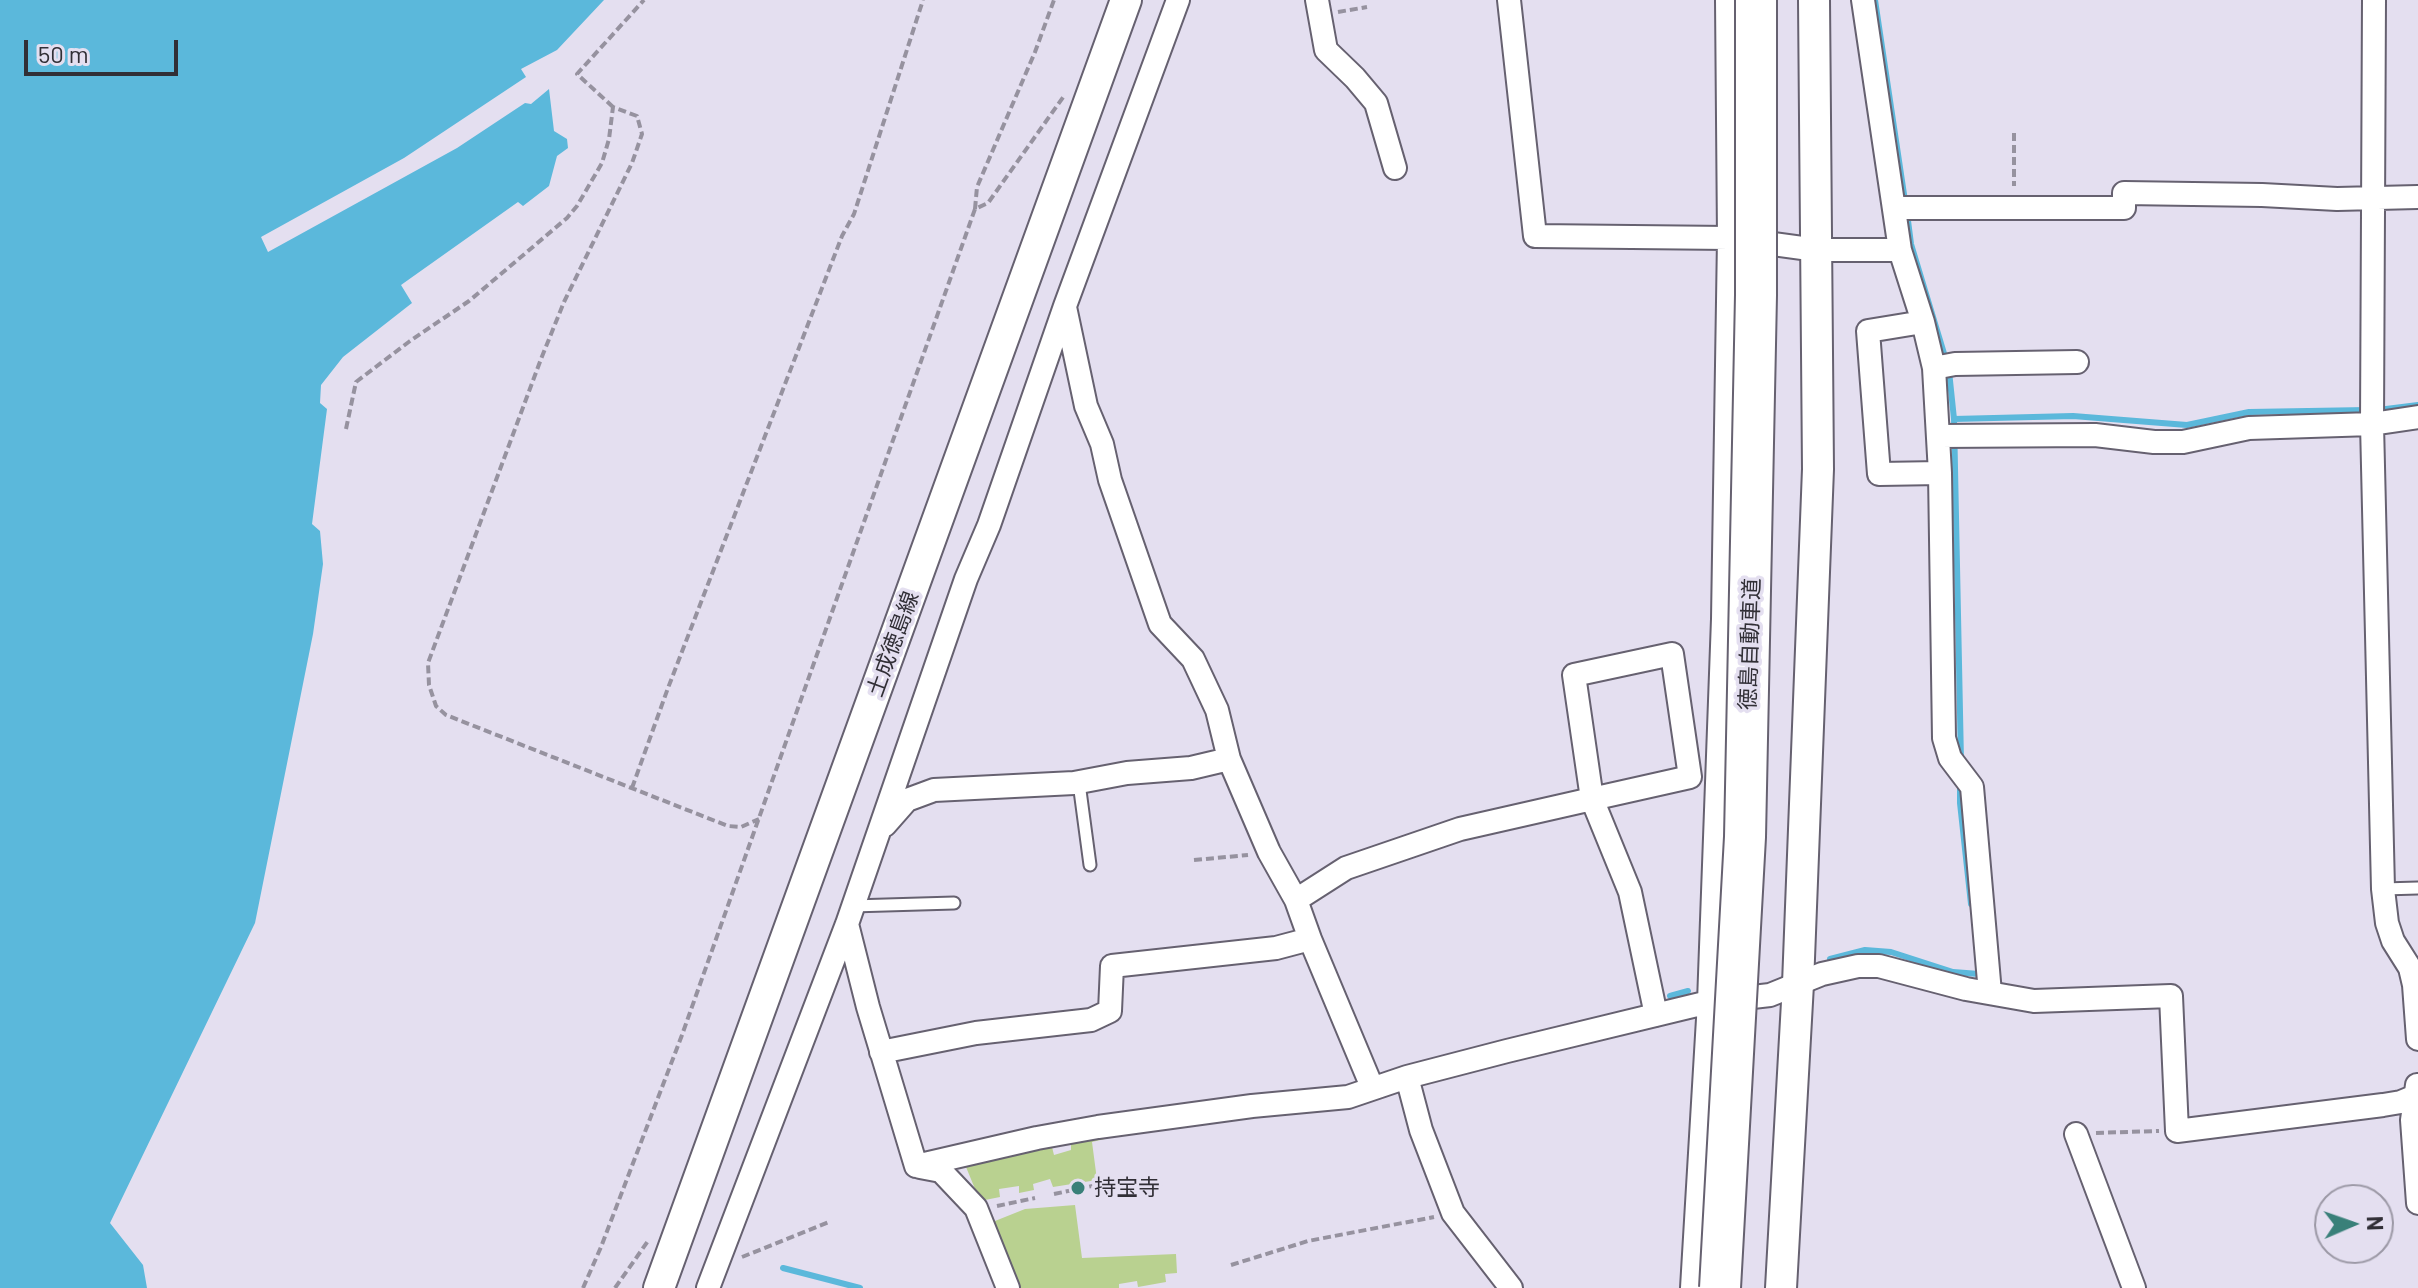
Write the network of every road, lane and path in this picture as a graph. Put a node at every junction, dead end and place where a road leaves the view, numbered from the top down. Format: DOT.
graph roads {
  1 [pos="644,0"];
  2 [pos="923,0"];
  3 [pos="1054,0"];
  4 [pos="1126,0"];
  5 [pos="1178,0"];
  6 [pos="1509,0"];
  7 [pos="1727,0"];
  8 [pos="1756,0"];
  9 [pos="1814,0"];
  10 [pos="1863,0"];
  11 [pos="2374,0"];
  12 [pos="1367,7"];
  13 [pos="1319,8"];
  14 [pos="1069,88"];
  15 [pos="613,107"];
  16 [pos="2014,133"];
  17 [pos="1395,168"];
  18 [pos="2418,197"];
  19 [pos="2372,198"];
  20 [pos="1902,208"];
  21 [pos="2014,208"];
  22 [pos="975,209"];
  23 [pos="1729,238"];
  24 [pos="1817,250"];
  25 [pos="1900,250"];
  26 [pos="1065,306"];
  27 [pos="1923,322"];
  28 [pos="2077,362"];
  29 [pos="1944,366"];
  30 [pos="2372,414"];
  31 [pos="2418,417"];
  32 [pos="346,429"];
  33 [pos="1950,436"];
  34 [pos="1940,473"];
  35 [pos="1229,759"];
  36 [pos="1079,783"];
  37 [pos="632,788"];
  38 [pos="1592,799"];
  39 [pos="759,819"];
  40 [pos="878,832"];
  41 [pos="1269,852"];
  42 [pos="1194,860"];
  43 [pos="1090,865"];
  44 [pos="2418,888"];
  45 [pos="2383,889"];
  46 [pos="1296,900"];
  47 [pos="954,903"];
  48 [pos="850,915"];
  49 [pos="1310,939"];
  50 [pos="1798,984"];
  51 [pos="1990,993"];
  52 [pos="1709,1002"];
  53 [pos="1656,1015"];
  54 [pos="2418,1039"];
  55 [pos="881,1052"];
  56 [pos="1407,1077"];
  57 [pos="1372,1087"];
  58 [pos="2417,1090"];
  59 [pos="2177,1131"];
  60 [pos="2076,1134"];
  61 [pos="916,1166"];
  62 [pos="1097,1185"];
  63 [pos="1054,1194"];
  64 [pos="1035,1198"];
  65 [pos="2418,1203"];
  66 [pos="993,1207"];
  67 [pos="1453,1213"];
  68 [pos="829,1222"];
  69 [pos="740,1257"];
  70 [pos="1231,1265"];
  71 [pos="583,1288"];
  72 [pos="659,1288"];
  73 [pos="708,1288"];
  74 [pos="1008,1288"];
  75 [pos="1511,1288"];
  76 [pos="1692,1288"];
  77 [pos="1720,1288"];
  78 [pos="1781,1288"];
  79 [pos="2134,1288"];
  1 -- 15 [label="path"];
  2 -- 37 [label="path"];
  3 -- 22 [label="path"];
  4 -- 72 [label="main road, 土成徳島線"];
  5 -- 26 [label="street"];
  6 -- 23 [label="street"];
  7 -- 23 [label="street"];
  8 -- 77 [label="highway, 徳島自動車道, bridge"];
  9 -- 24 [label="main road"];
  10 -- 20 [label="street"];
  11 -- 19 [label="street"];
  12 -- 13 [label="path"];
  13 -- 17 [label="street"];
  14 -- 22 [label="path"];
  15 -- 32 [label="path"];
  15 -- 37 [label="path"];
  16 -- 21 [label="path"];
  18 -- 19 [label="street"];
  19 -- 21 [label="street"];
  19 -- 30 [label="street"];
  20 -- 21 [label="street"];
  20 -- 25 [label="street"];
  22 -- 39 [label="path"];
  23 -- 24 [label="street"];
  23 -- 52 [label="street"];
  24 -- 25 [label="street"];
  24 -- 50 [label="main road"];
  25 -- 27 [label="street"];
  26 -- 35 [label="street"];
  26 -- 40 [label="street"];
  27 -- 29 [label="street"];
  27 -- 34 [label="street"];
  28 -- 29 [label="street"];
  29 -- 33 [label="street"];
  30 -- 31 [label="street"];
  30 -- 33 [label="street"];
  30 -- 45 [label="street"];
  33 -- 34 [label="street"];
  34 -- 51 [label="street"];
  35 -- 36 [label="street"];
  35 -- 41 [label="street"];
  36 -- 40 [label="street"];
  36 -- 43 [label="lane"];
  37 -- 39 [label="path"];
  38 -- 38 [label="street"];
  38 -- 46 [label="street"];
  38 -- 53 [label="street"];
  39 -- 71 [label="path"];
  40 -- 48 [label="street"];
  41 -- 42 [label="path"];
  41 -- 46 [label="street"];
  44 -- 45 [label="lane"];
  45 -- 54 [label="street"];
  46 -- 49 [label="street"];
  47 -- 48 [label="lane"];
  48 -- 55 [label="street"];
  48 -- 73 [label="street"];
  49 -- 55 [label="street"];
  49 -- 57 [label="street"];
  50 -- 51 [label="street"];
  50 -- 52 [label="street"];
  50 -- 78 [label="main road"];
  51 -- 59 [label="street"];
  52 -- 53 [label="street"];
  52 -- 76 [label="street"];
  53 -- 56 [label="street"];
  55 -- 61 [label="street"];
  56 -- 57 [label="street"];
  56 -- 67 [label="street"];
  57 -- 61 [label="street"];
  58 -- 59 [label="street"];
  58 -- 65 [label="street"];
  59 -- 60 [label="path"];
  60 -- 79 [label="street"];
  61 -- 74 [label="street"];
  62 -- 63 [label="path"];
  64 -- 66 [label="path"];
  67 -- 70 [label="path"];
  67 -- 75 [label="street"];
  68 -- 69 [label="path"];
}
